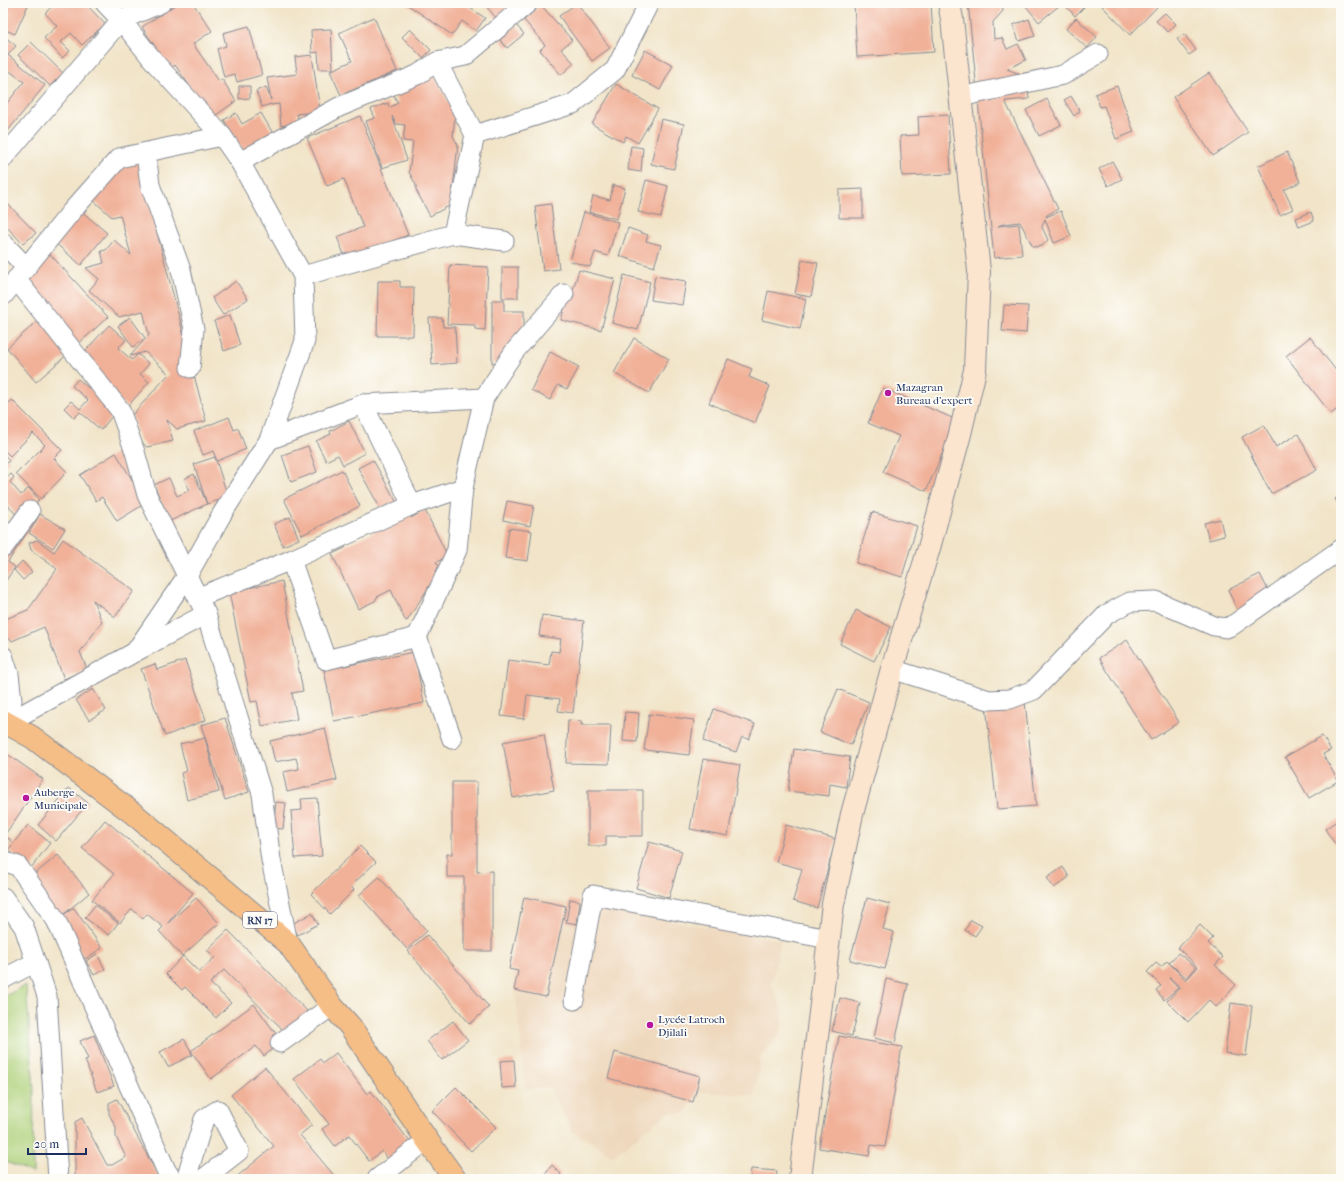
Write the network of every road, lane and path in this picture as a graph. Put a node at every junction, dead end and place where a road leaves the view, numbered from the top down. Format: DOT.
graph roads {
  1 [pos="104,3"];
  2 [pos="528,3"];
  3 [pos="649,3"];
  4 [pos="949,3"];
  5 [pos="155,4"];
  6 [pos="121,20"];
  7 [pos="1098,54"];
  8 [pos="438,62"];
  9 [pos="960,96"];
  10 [pos="475,135"];
  11 [pos="222,136"];
  12 [pos="146,153"];
  13 [pos="4,156"];
  14 [pos="240,162"];
  15 [pos="453,234"];
  16 [pos="504,241"];
  17 [pos="3,243"];
  18 [pos="21,273"];
  19 [pos="303,276"];
  20 [pos="564,294"];
  21 [pos="3,296"];
  22 [pos="190,368"];
  23 [pos="484,398"];
  24 [pos="363,404"];
  25 [pos="269,440"];
  26 [pos="463,488"];
  27 [pos="412,505"];
  28 [pos="30,511"];
  29 [pos="3,548"];
  30 [pos="1341,548"];
  31 [pos="291,560"];
  32 [pos="188,576"];
  33 [pos="199,597"];
  34 [pos="206,614"];
  35 [pos="417,637"];
  36 [pos="135,652"];
  37 [pos="3,656"];
  38 [pos="892,669"];
  39 [pos="5,722"];
  40 [pos="452,739"];
  41 [pos="3,862"];
  42 [pos="3,897"];
  43 [pos="829,939"];
  44 [pos="288,943"];
  45 [pos="36,962"];
  46 [pos="3,978"];
  47 [pos="574,1000"];
  48 [pos="332,1006"];
  49 [pos="280,1043"];
  50 [pos="427,1140"];
  51 [pos="58,1179"];
  52 [pos="172,1179"];
  53 [pos="186,1179"];
  54 [pos="203,1179"];
  55 [pos="377,1179"];
  56 [pos="456,1179"];
  57 [pos="800,1179"];
  1 -- 6 [label="street"];
  2 -- 8 [label="street"];
  3 -- 10 [label="street"];
  4 -- 9 [label="main road"];
  5 -- 6 [label="street"];
  6 -- 11 [label="street"];
  6 -- 13 [label="street"];
  7 -- 9 [label="street"];
  8 -- 10 [label="street"];
  8 -- 14 [label="street"];
  9 -- 38 [label="main road"];
  10 -- 15 [label="street"];
  11 -- 12 [label="street"];
  11 -- 14 [label="street"];
  12 -- 18 [label="street"];
  12 -- 22 [label="street"];
  14 -- 19 [label="street"];
  15 -- 16 [label="street"];
  15 -- 19 [label="street"];
  17 -- 18 [label="street"];
  18 -- 21 [label="street"];
  18 -- 32 [label="street"];
  19 -- 25 [label="street"];
  20 -- 23 [label="street"];
  23 -- 24 [label="street"];
  23 -- 26 [label="street"];
  24 -- 25 [label="street"];
  24 -- 27 [label="street"];
  25 -- 32 [label="street"];
  26 -- 27 [label="street"];
  26 -- 35 [label="street"];
  27 -- 31 [label="street"];
  28 -- 29 [label="street"];
  30 -- 38 [label="street"];
  31 -- 33 [label="street"];
  31 -- 35 [label="street"];
  32 -- 33 [label="street"];
  32 -- 36 [label="street"];
  33 -- 34 [label="street"];
  34 -- 36 [label="street"];
  34 -- 44 [label="street"];
  35 -- 40 [label="street"];
  36 -- 39 [label="street"];
  37 -- 39 [label="street"];
  38 -- 43 [label="main road"];
  39 -- 44 [label="main road, RN 17"];
  41 -- 52 [label="street"];
  42 -- 45 [label="street"];
  43 -- 47 [label="street"];
  43 -- 57 [label="main road"];
  44 -- 48 [label="main road, RN 17"];
  45 -- 46 [label="street"];
  45 -- 51 [label="street"];
  48 -- 49 [label="street"];
  48 -- 50 [label="main road, RN 17"];
  50 -- 55 [label="street"];
  50 -- 56 [label="main road, RN 17"];
  53 -- 54 [label="street"];
}
